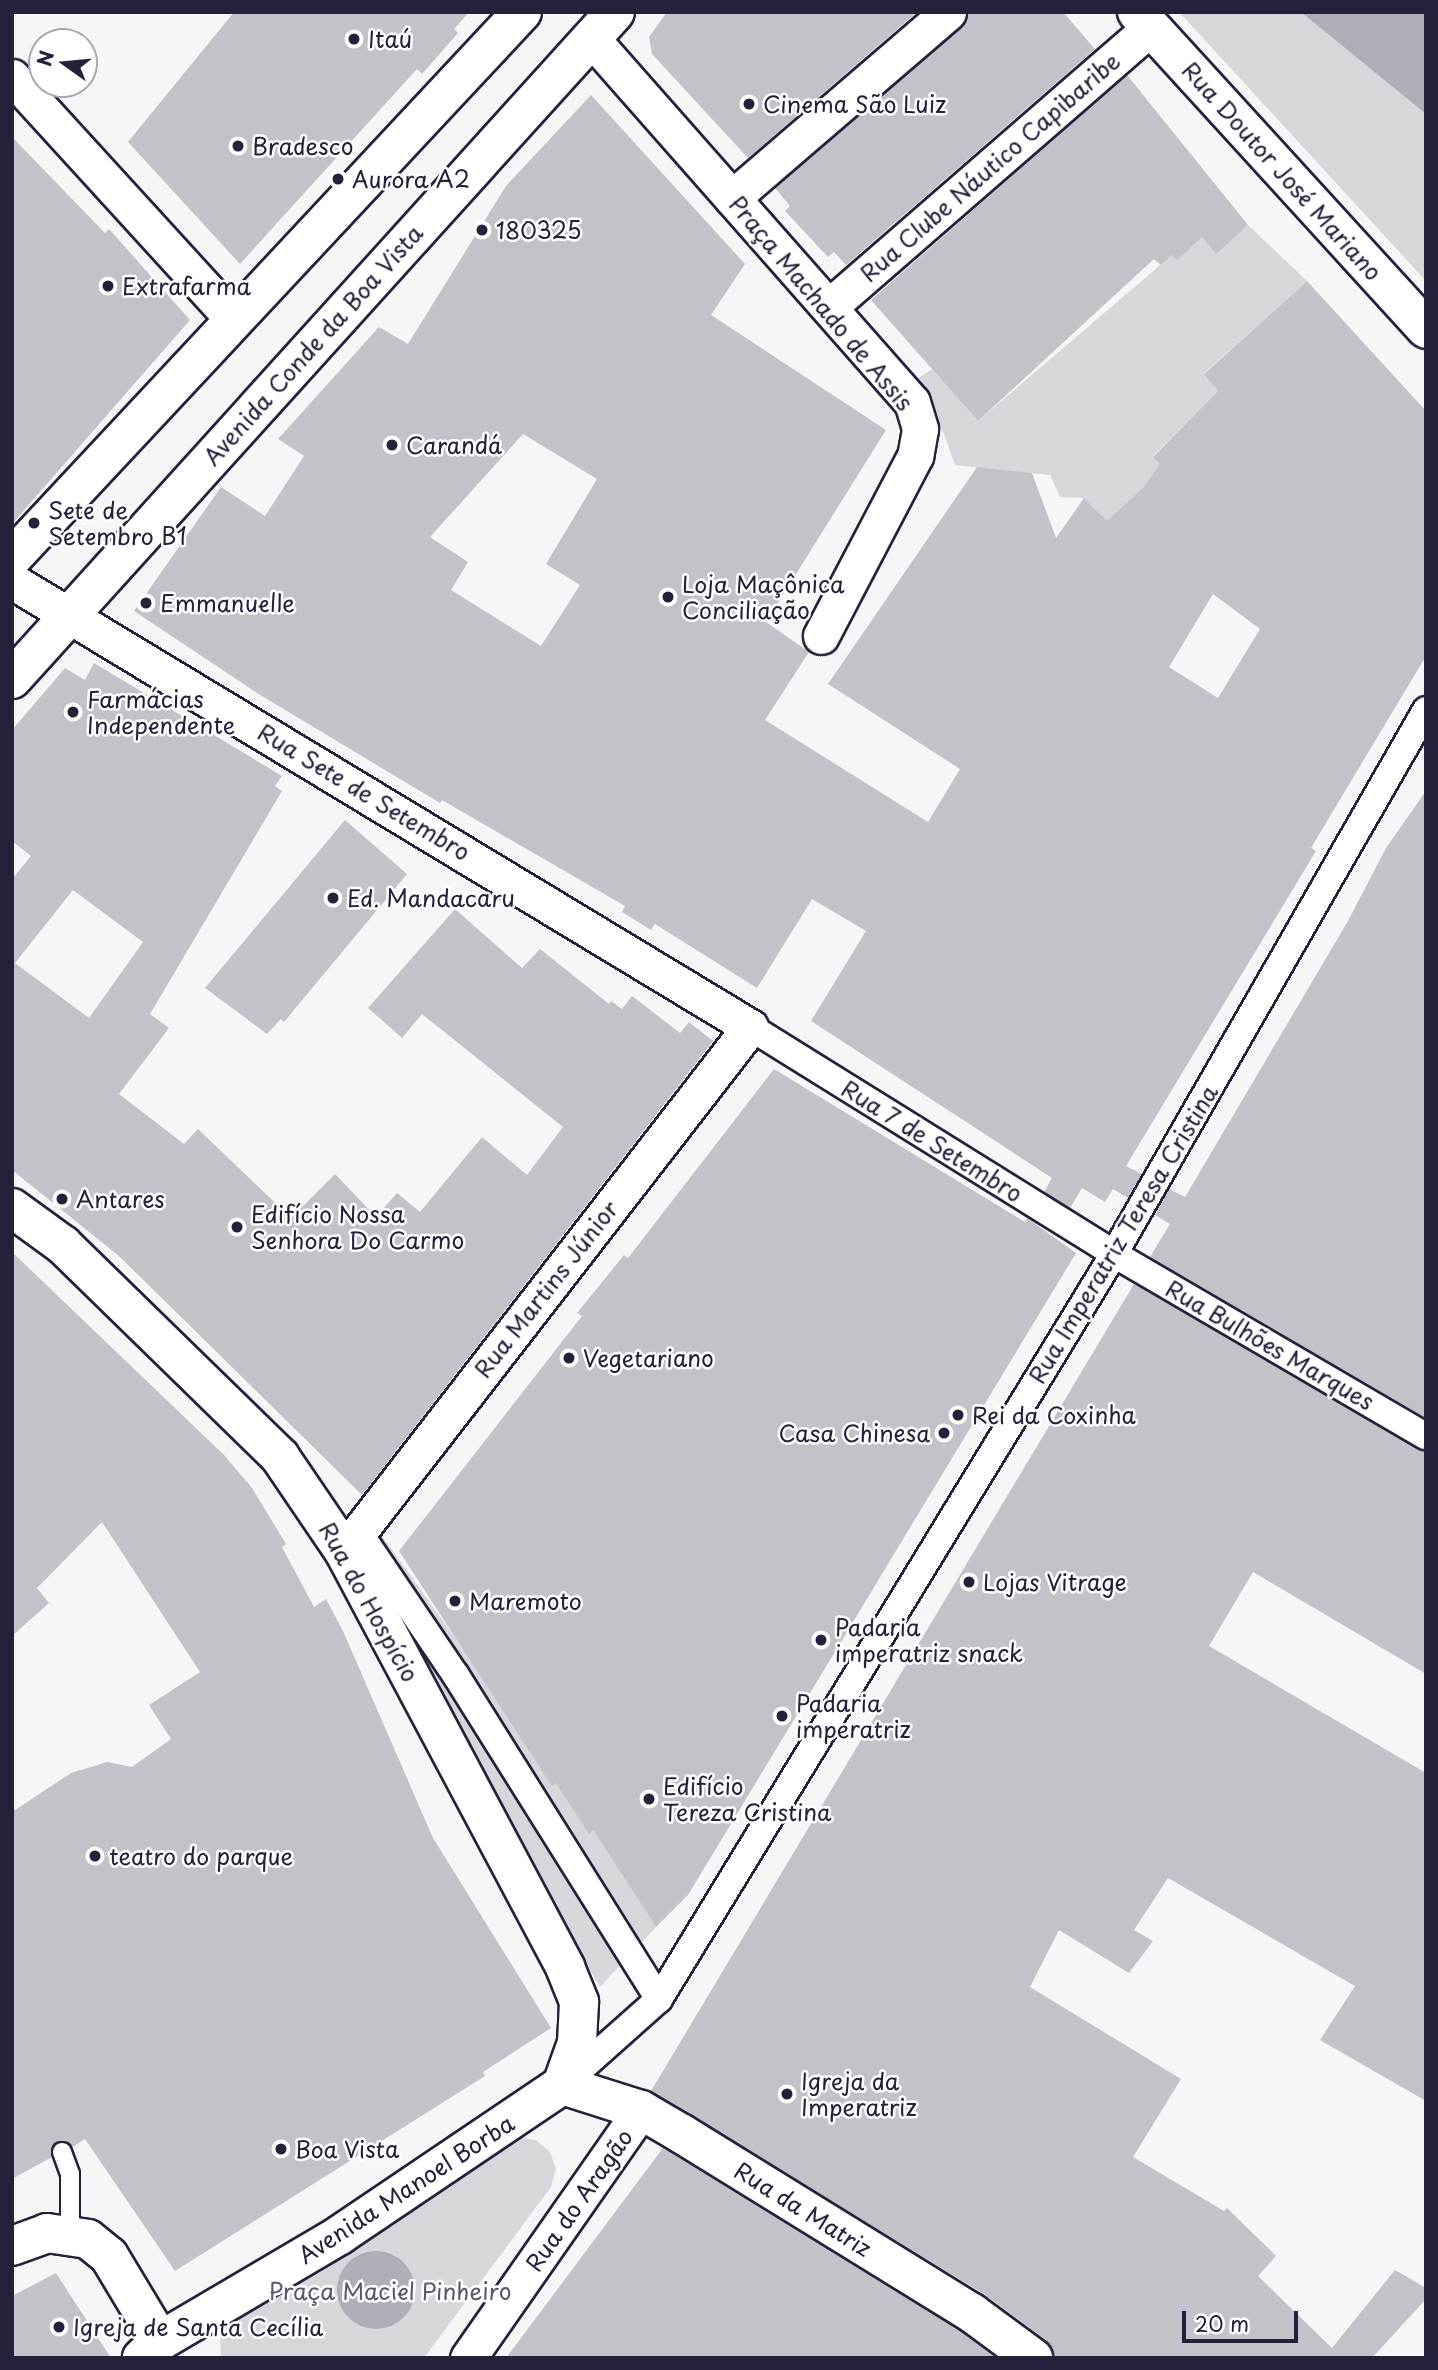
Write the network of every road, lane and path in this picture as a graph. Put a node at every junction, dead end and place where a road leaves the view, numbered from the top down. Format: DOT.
graph roads {
  1 [pos="522,12"];
  2 [pos="948,12"];
  3 [pos="1144,20"];
  4 [pos="603,25"];
  5 [pos="12,77"];
  6 [pos="732,198"];
  7 [pos="829,307"];
  8 [pos="234,320"];
  9 [pos="1426,329"];
  10 [pos="12,558"];
  11 [pos="12,581"];
  12 [pos="70,613"];
  13 [pos="821,636"];
  14 [pos="12,678"];
  15 [pos="1426,710"];
  16 [pos="750,1027"];
  17 [pos="12,1208"];
  18 [pos="1114,1254"];
  19 [pos="1426,1436"];
  20 [pos="351,1541"];
  21 [pos="659,1998"];
  22 [pos="562,2085"];
  23 [pos="641,2110"];
  24 [pos="62,2152"];
  25 [pos="70,2234"];
  26 [pos="12,2246"];
  27 [pos="159,2352"];
  28 [pos="468,2358"];
  29 [pos="1033,2358"];
  1 -- 8 [label="main road"];
  2 -- 6 [label="street"];
  3 -- 7 [label="street, Rua Clube Náutico Capibaribe"];
  3 -- 9 [label="main road, Rua Doutor José Mariano"];
  4 -- 6 [label="street, Praça Machado de Assis"];
  4 -- 12 [label="main road, Avenida Conde da Boa Vista"];
  5 -- 8 [label="street"];
  6 -- 7 [label="street, Praça Machado de Assis"];
  7 -- 13 [label="street, Praça Machado de Assis"];
  8 -- 10 [label="main road"];
  11 -- 12 [label="street, Rua Sete de Setembro"];
  12 -- 14 [label="main road, Avenida Conde da Boa Vista"];
  12 -- 16 [label="street, Rua Sete de Setembro"];
  15 -- 18 [label="street, Rua Imperatriz Teresa Cristina"];
  16 -- 18 [label="street, Rua 7 de Setembro"];
  16 -- 20 [label="street, Rua Martins Júnior"];
  17 -- 20 [label="main road, Rua do Hospício"];
  18 -- 19 [label="street, Rua Bulhões Marques"];
  18 -- 21 [label="street, Rua Imperatriz Teresa Cristina"];
  20 -- 21 [label="street, Rua do Hospício"];
  20 -- 22 [label="main road, Rua do Hospício"];
  21 -- 22 [label="street, Rua Imperatriz Teresa Cristina"];
  22 -- 23 [label="main road, Rua da Matriz"];
  22 -- 27 [label="main road, Avenida Manoel Borba"];
  23 -- 28 [label="street, Rua do Aragão"];
  23 -- 29 [label="main road, Rua da Matriz"];
  24 -- 25 [label="lane"];
  25 -- 26 [label="main road"];
  25 -- 27 [label="main road"];
}
